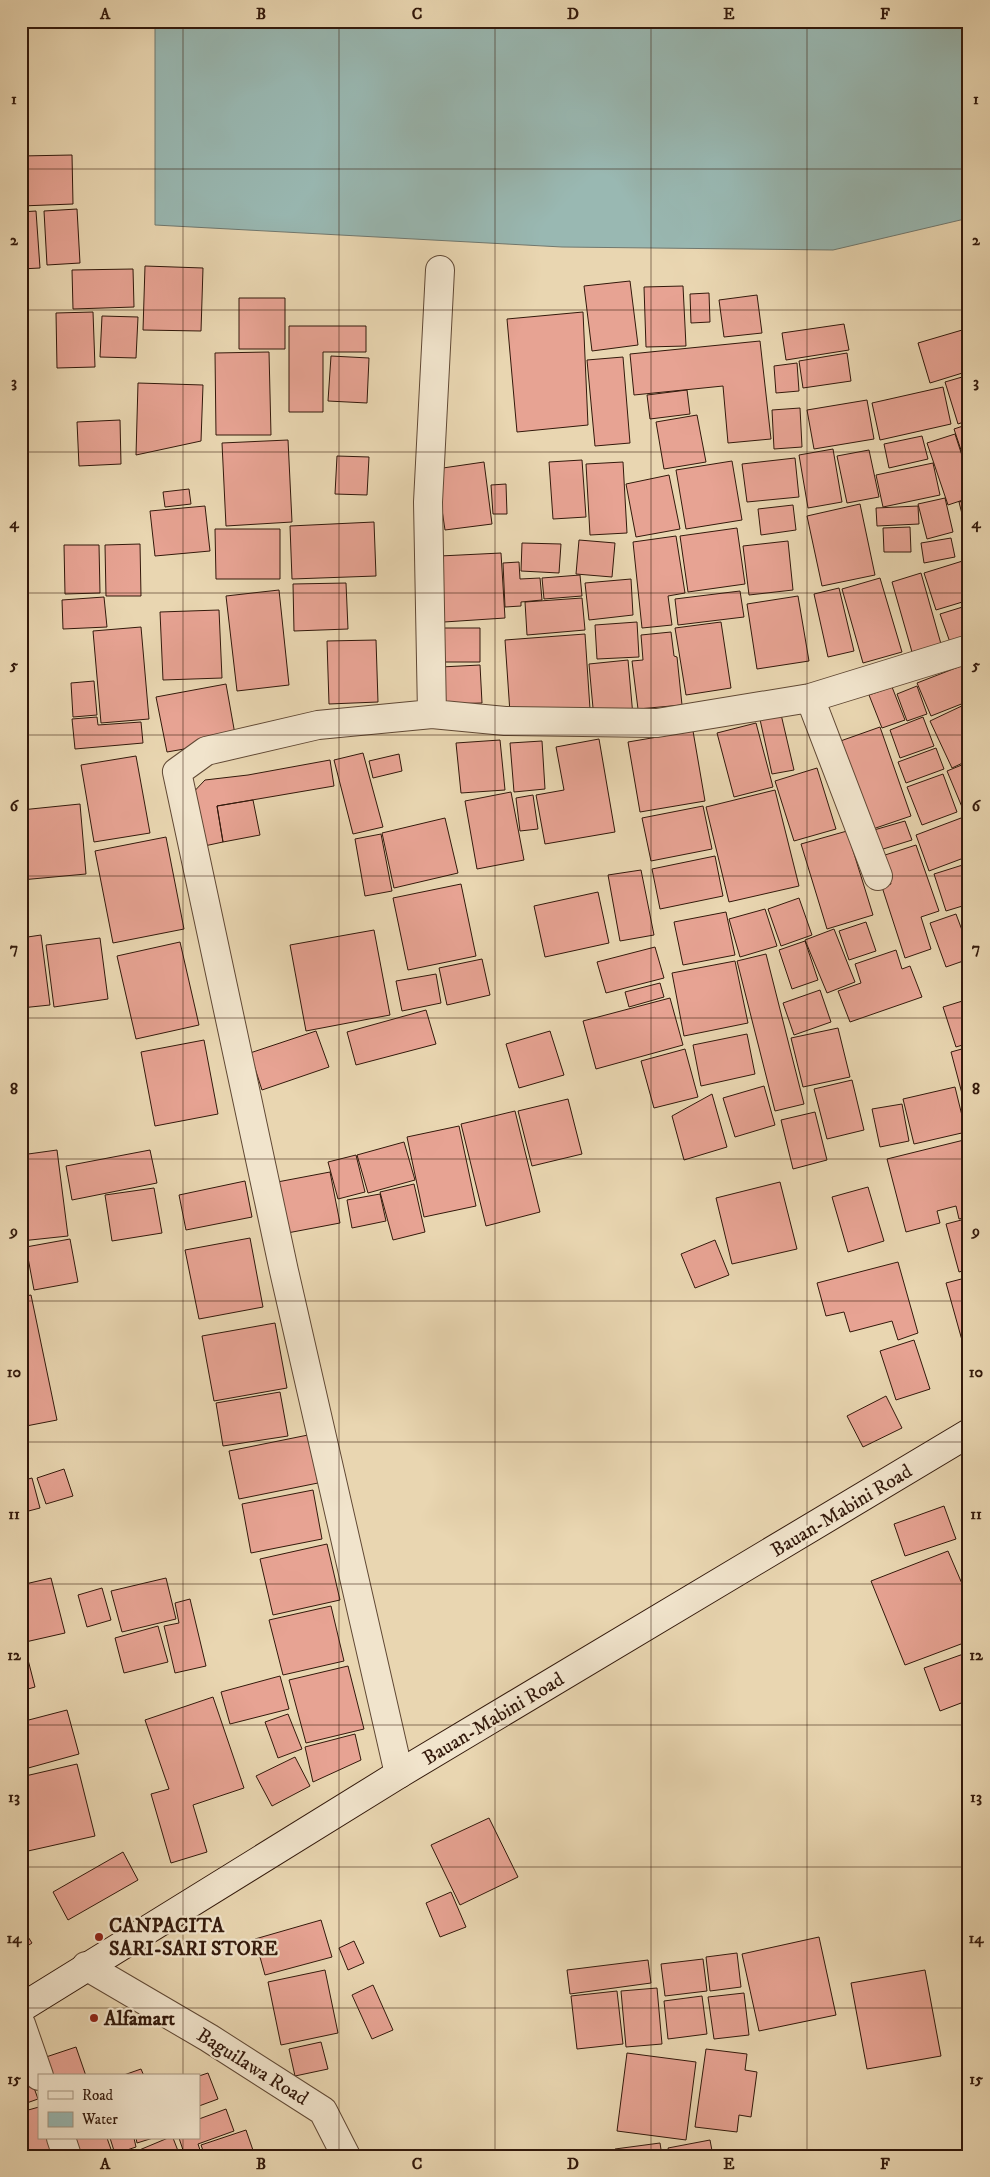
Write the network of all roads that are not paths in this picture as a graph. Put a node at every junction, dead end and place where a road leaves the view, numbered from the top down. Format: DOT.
graph roads {
  1 [pos="440,270"];
  2 [pos="969,650"];
  3 [pos="810,698"];
  4 [pos="432,714"];
  5 [pos="878,876"];
  6 [pos="969,1433"];
  7 [pos="399,1774"];
  8 [pos="86,1966"];
  9 [pos="21,2008"];
  10 [pos="21,2024"];
  11 [pos="38,2074"];
  12 [pos="62,2140"];
  13 [pos="67,2156"];
  14 [pos="346,2156"];
  1 -- 4 [label="street"];
  2 -- 3 [label="street"];
  3 -- 4 [label="street"];
  3 -- 5 [label="street"];
  4 -- 7 [label="street"];
  6 -- 7 [label="street, Bauan-Mabini Road"];
  7 -- 8 [label="street, Bauan-Mabini Road"];
  8 -- 9 [label="street, Bauan-Mabini Road"];
  8 -- 14 [label="street, Baguilawa Road"];
  10 -- 11 [label="street"];
  12 -- 13 [label="street"];
}
